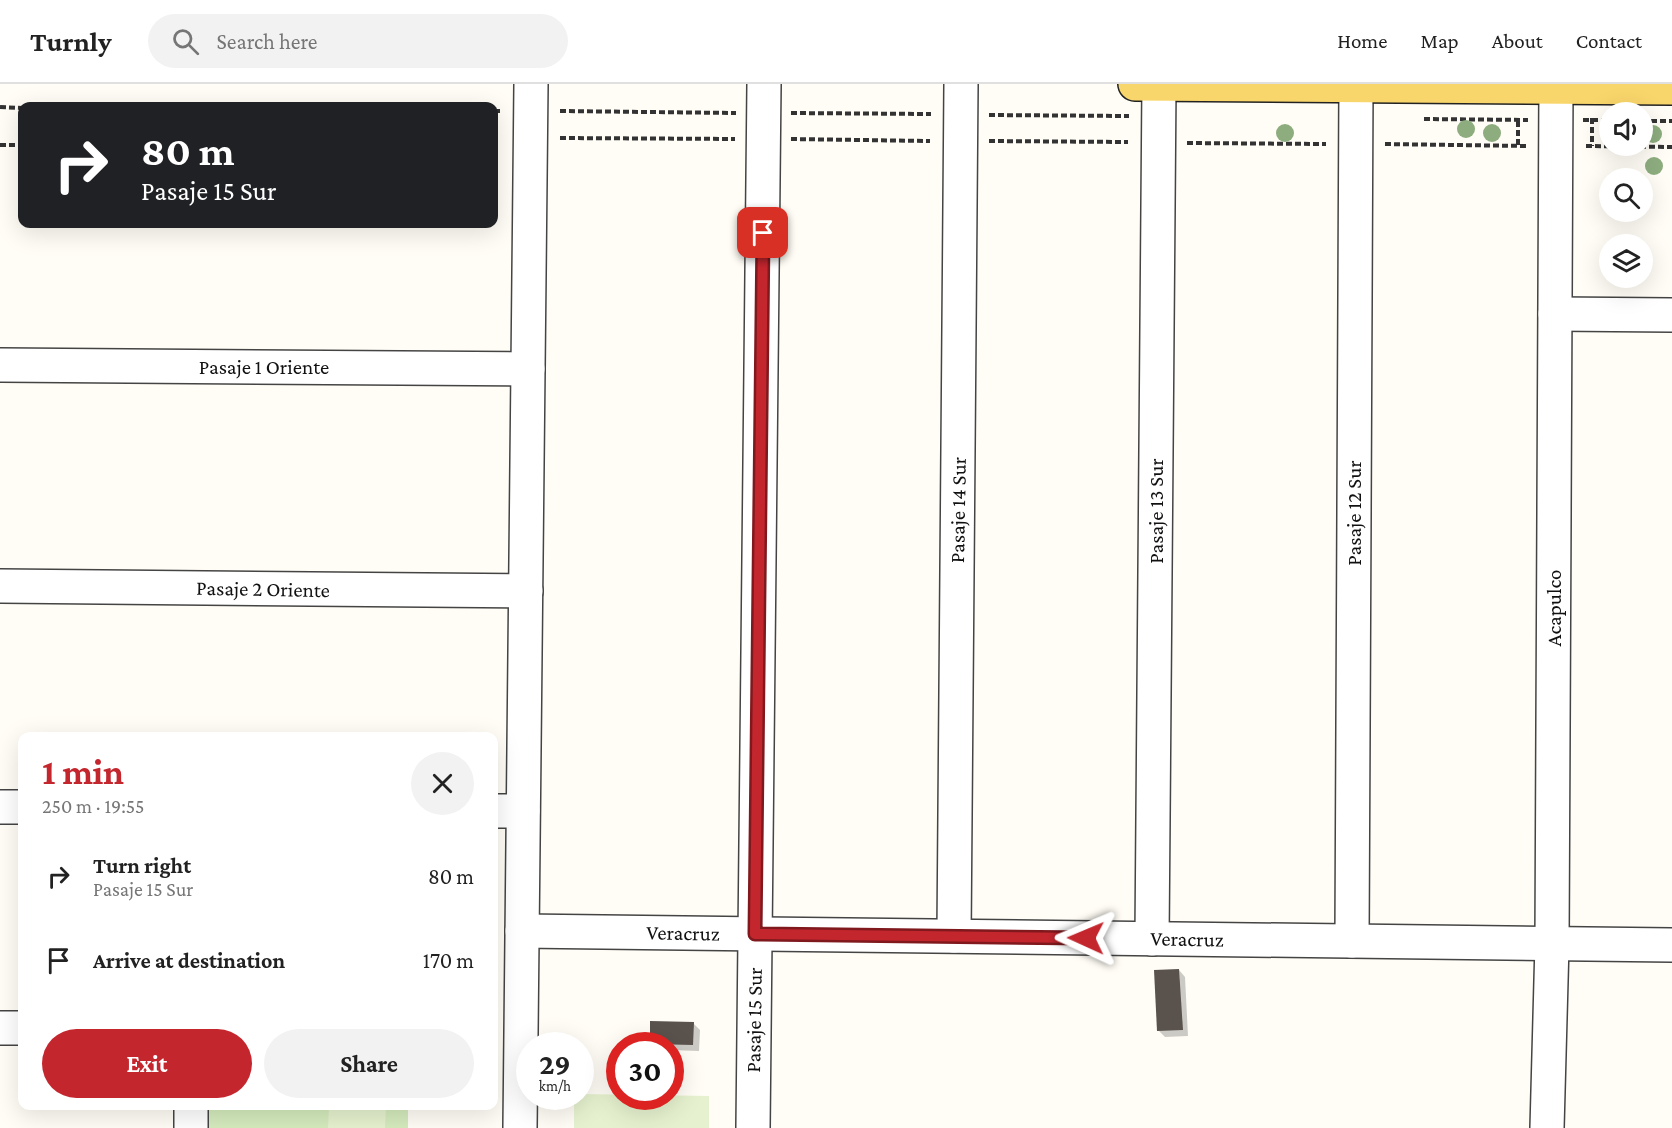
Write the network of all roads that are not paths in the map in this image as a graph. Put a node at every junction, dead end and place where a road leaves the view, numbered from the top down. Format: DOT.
graph roads {
  1 [pos="1135,84"];
  2 [pos="1159,84"];
  3 [pos="1356,85"];
  4 [pos="1556,86"];
  5 [pos="1672,88"];
  6 [pos="531,98"];
  7 [pos="764,112"];
  8 [pos="961,113"];
  9 [pos="1555,314"];
  10 [pos="1672,315"];
  11 [pos="0,365"];
  12 [pos="528,369"];
  13 [pos="0,586"];
  14 [pos="525,591"];
  15 [pos="0,807"];
  16 [pos="18,807"];
  17 [pos="508,811"];
  18 [pos="522,931"];
  19 [pos="755,934"];
  20 [pos="954,936"];
  21 [pos="1152,939"];
  22 [pos="1352,941"];
  23 [pos="1552,944"];
  24 [pos="1672,945"];
  25 [pos="0,1028"];
  26 [pos="18,1028"];
  27 [pos="507,1033"];
  28 [pos="191,1110"];
  29 [pos="191,1128"];
  30 [pos="520,1128"];
  31 [pos="753,1128"];
  32 [pos="1547,1128"];
  1 -- 2 [label="main road"];
  2 -- 3 [label="main road"];
  2 -- 21 [label="street, Pasaje 13 Sur"];
  3 -- 4 [label="main road"];
  3 -- 22 [label="street, Pasaje 12 Sur"];
  4 -- 5 [label="main road"];
  4 -- 9 [label="street, Acapulco"];
  6 -- 12 [label="street"];
  7 -- 19 [label="street, Pasaje 15 Sur"];
  8 -- 20 [label="street, Pasaje 14 Sur"];
  9 -- 10 [label="street"];
  9 -- 23 [label="street, Acapulco"];
  11 -- 12 [label="street, Pasaje 1 Oriente"];
  12 -- 14 [label="street"];
  13 -- 14 [label="street, Pasaje 2 Oriente"];
  14 -- 17 [label="street"];
  15 -- 16 [label="street"];
  17 -- 18 [label="street"];
  18 -- 19 [label="street, Veracruz"];
  18 -- 27 [label="street"];
  19 -- 20 [label="street, Veracruz"];
  19 -- 31 [label="street, Pasaje 15 Sur"];
  20 -- 21 [label="street, Veracruz"];
  21 -- 22 [label="street, Veracruz"];
  22 -- 23 [label="street, Veracruz"];
  23 -- 24 [label="street, Veracruz"];
  23 -- 32 [label="street, Acapulco"];
  25 -- 26 [label="street"];
  27 -- 30 [label="street"];
  28 -- 29 [label="street"];
}
